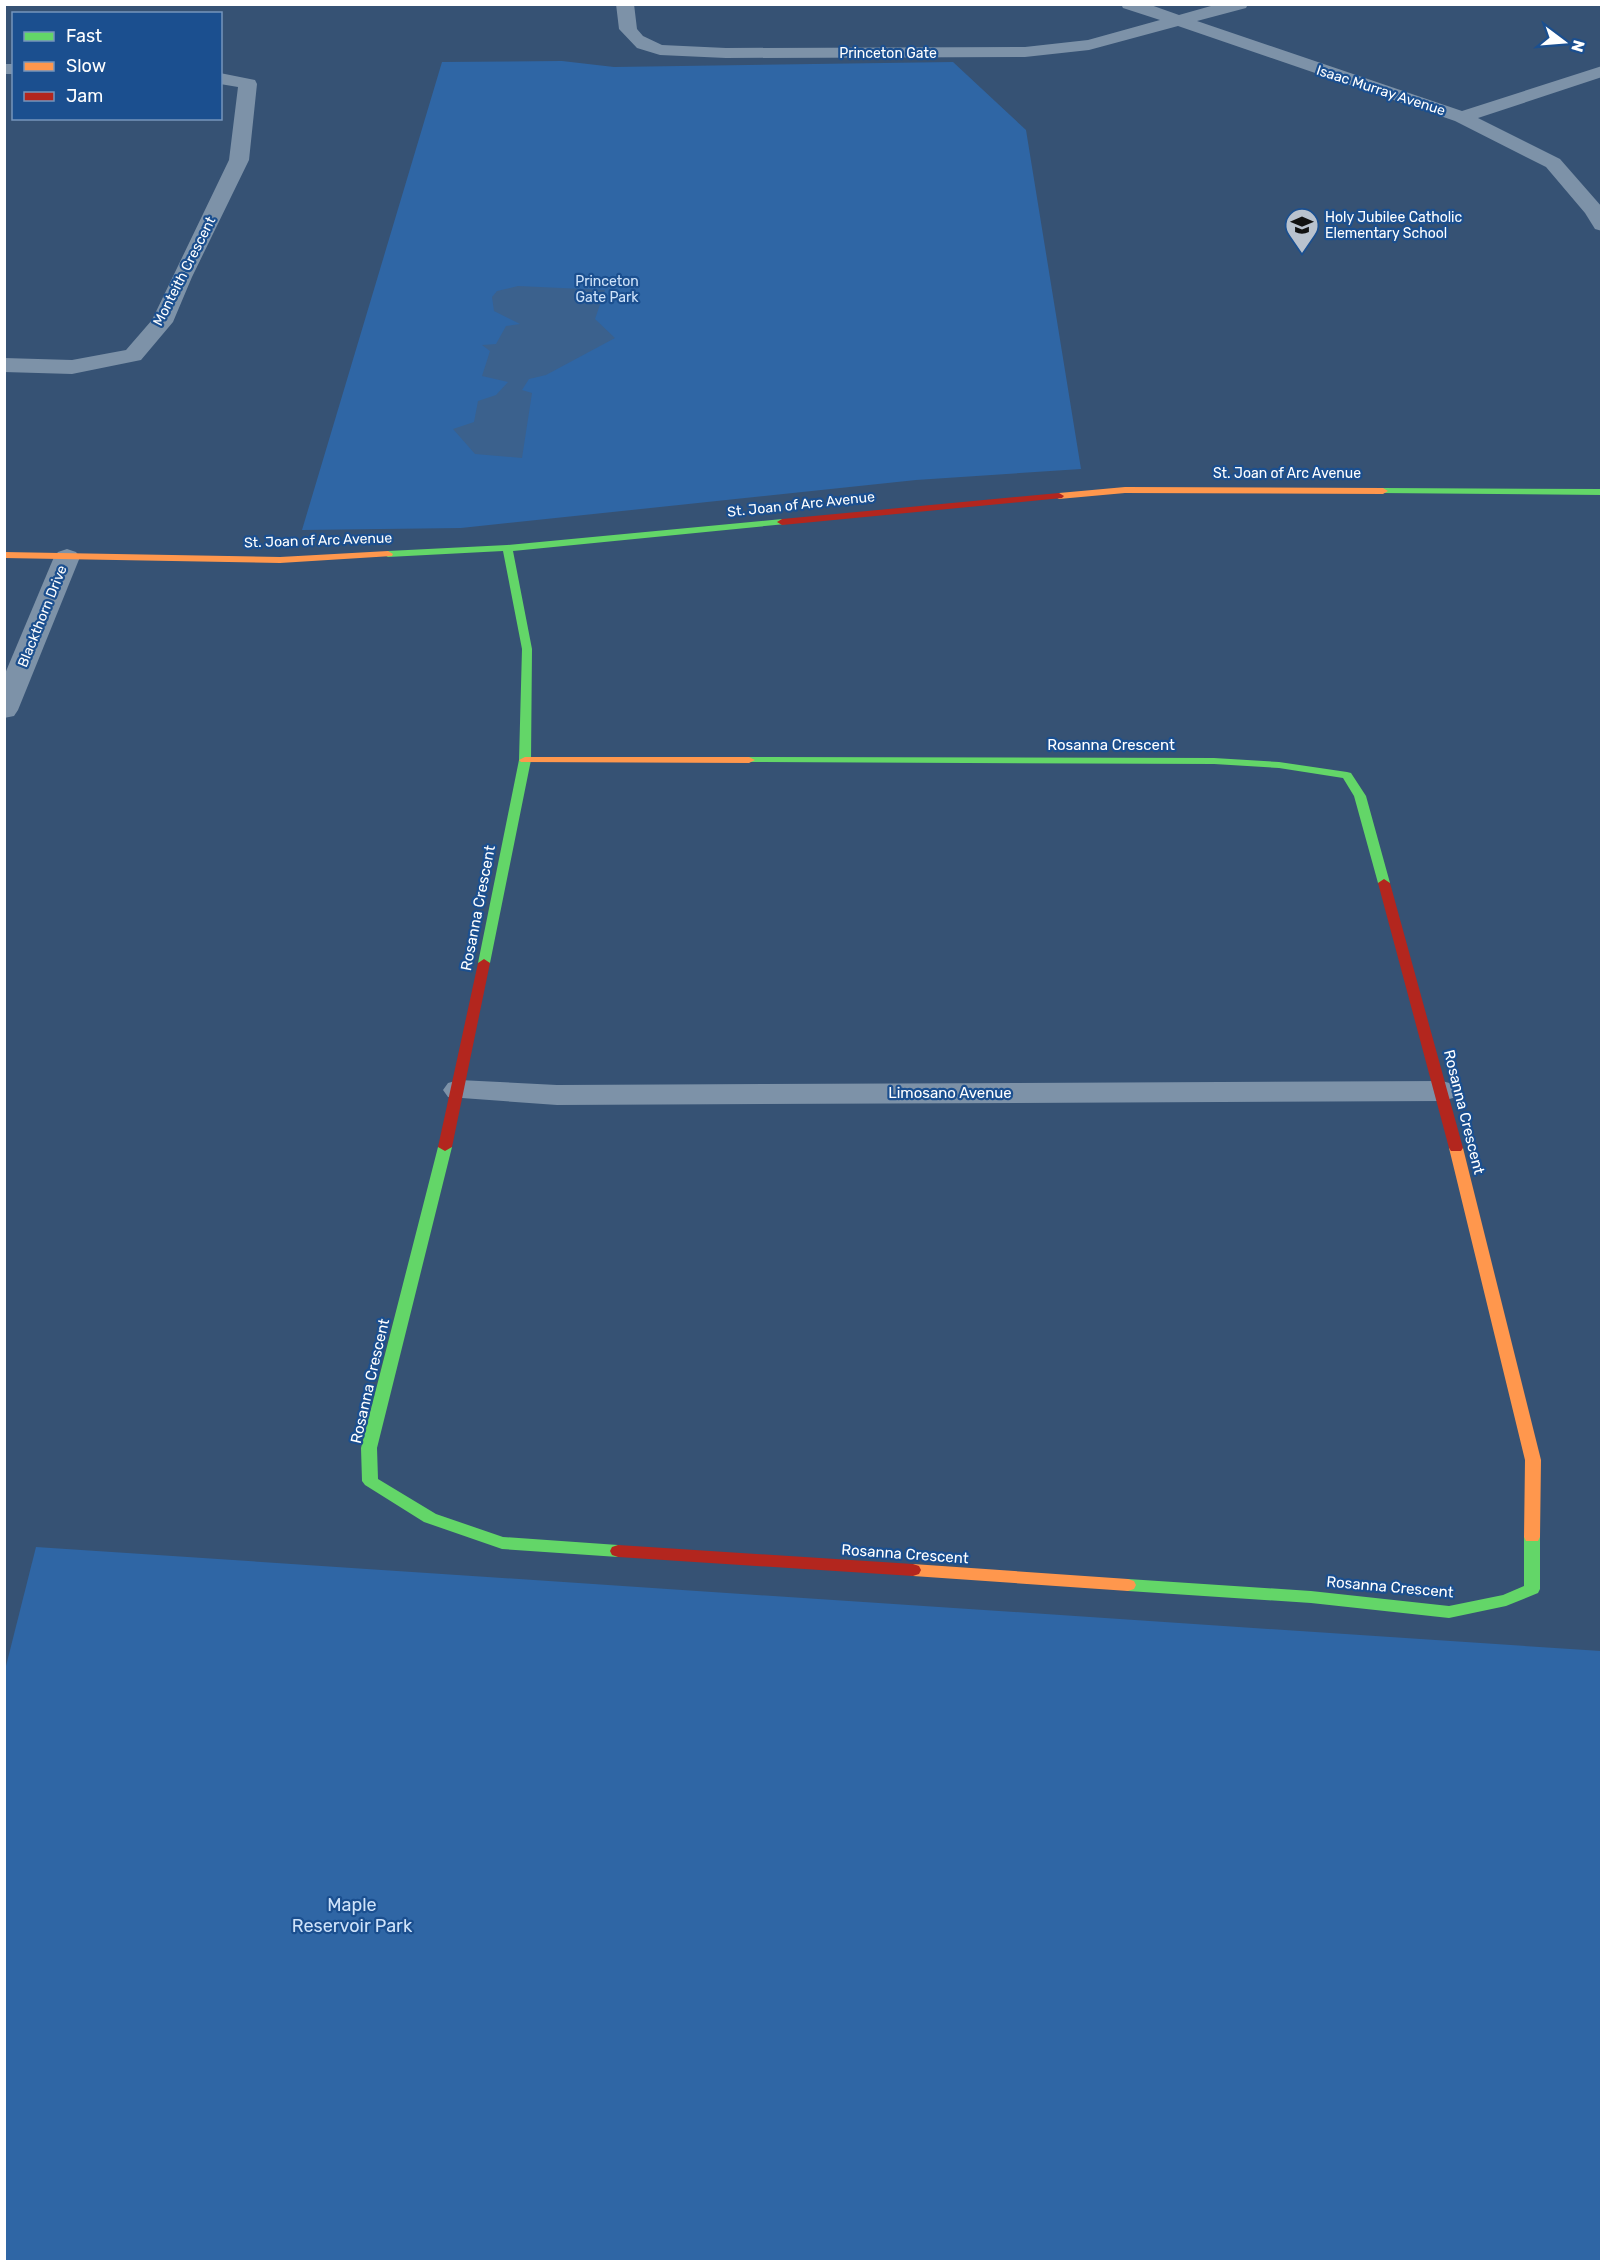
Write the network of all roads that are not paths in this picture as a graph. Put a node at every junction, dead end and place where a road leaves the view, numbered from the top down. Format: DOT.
graph roads {
  1 [pos="625,4"];
  2 [pos="1129,4"];
  3 [pos="1240,4"];
  4 [pos="1179,22"];
  5 [pos="1602,71"];
  6 [pos="222,78"];
  7 [pos="1462,117"];
  8 [pos="1602,225"];
  9 [pos="4,365"];
  10 [pos="1602,492"];
  11 [pos="507,548"];
  12 [pos="4,555"];
  13 [pos="66,557"];
  14 [pos="4,710"];
  15 [pos="525,760"];
  16 [pos="459,1090"];
  17 [pos="1442,1091"];
  1 -- 4 [label="street, Princeton Gate"];
  2 -- 4 [label="street, Isaac Murray Avenue"];
  3 -- 4 [label="street"];
  4 -- 7 [label="street, Isaac Murray Avenue"];
  5 -- 7 [label="street"];
  6 -- 9 [label="street, Monteith Crescent"];
  7 -- 8 [label="street, Isaac Murray Avenue"];
  10 -- 11 [label="street, St. Joan of Arc Avenue"];
  11 -- 13 [label="street, St. Joan of Arc Avenue"];
  11 -- 15 [label="street, Rosanna Crescent"];
  12 -- 13 [label="street, St. Joan of Arc Avenue"];
  13 -- 14 [label="street, Blackthorn Drive"];
  15 -- 16 [label="street, Rosanna Crescent"];
  15 -- 17 [label="street, Rosanna Crescent"];
  16 -- 17 [label="street, Limosano Avenue"];
  16 -- 17 [label="street, Rosanna Crescent"];
}
